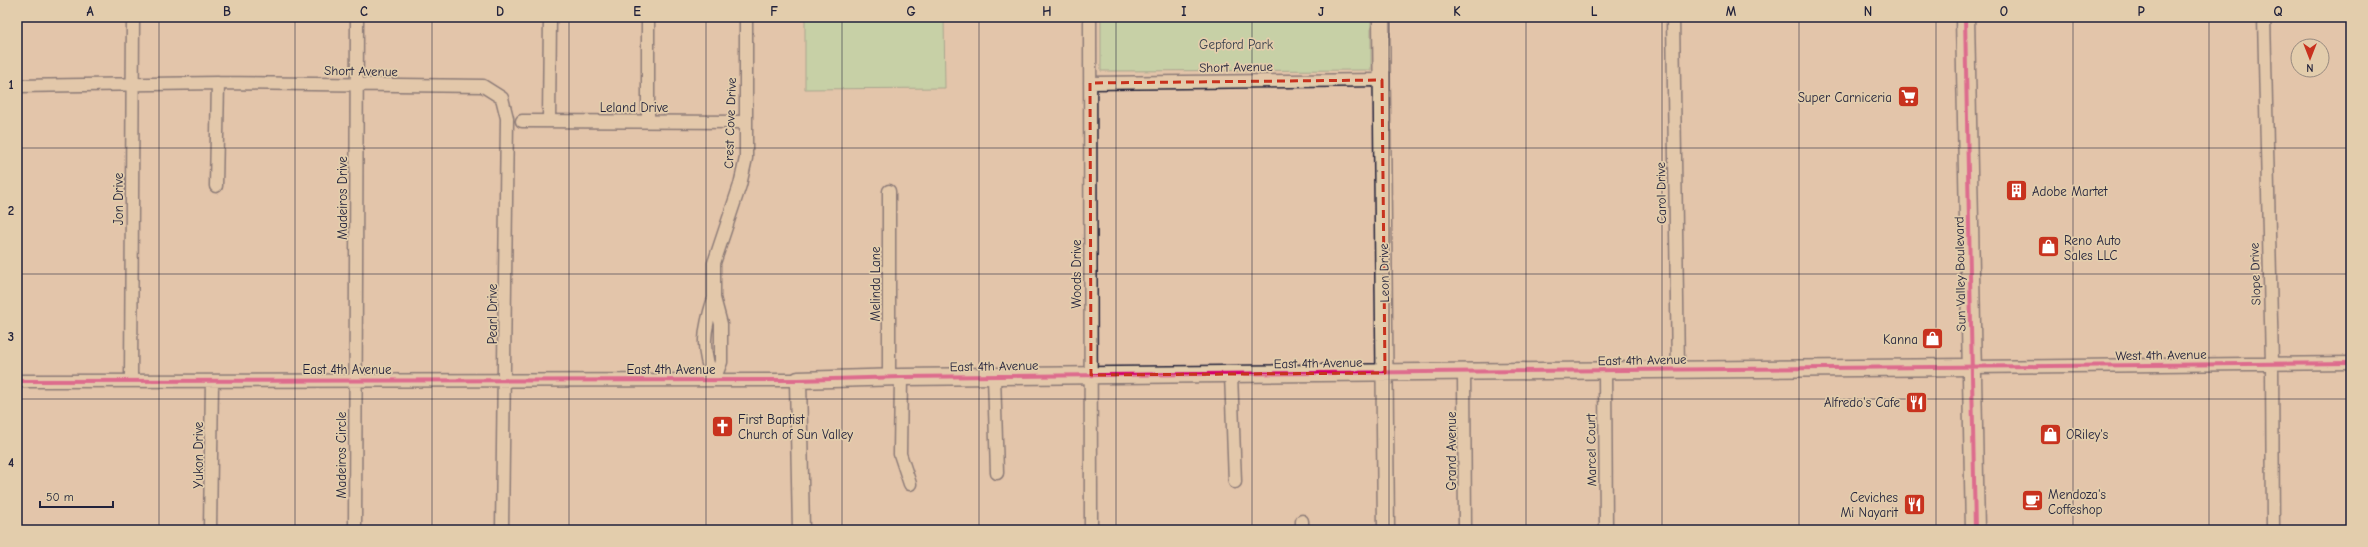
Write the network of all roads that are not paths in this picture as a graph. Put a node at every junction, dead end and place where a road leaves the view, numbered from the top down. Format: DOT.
graph roads {
  1 [pos="133,17"];
  2 [pos="357,17"];
  3 [pos="550,17"];
  4 [pos="648,17"];
  5 [pos="746,17"];
  6 [pos="1090,17"];
  7 [pos="1381,17"];
  8 [pos="1673,17"];
  9 [pos="1965,17"];
  10 [pos="2264,17"];
  11 [pos="1382,80"];
  12 [pos="218,83"];
  13 [pos="1090,83"];
  14 [pos="17,86"];
  15 [pos="133,86"];
  16 [pos="357,86"];
  17 [pos="502,98"];
  18 [pos="522,121"];
  19 [pos="549,121"];
  20 [pos="648,121"];
  21 [pos="745,122"];
  22 [pos="216,186"];
  23 [pos="888,191"];
  24 [pos="2351,363"];
  25 [pos="2272,364"];
  26 [pos="1972,367"];
  27 [pos="1604,370"];
  28 [pos="1678,370"];
  29 [pos="1464,372"];
  30 [pos="1385,373"];
  31 [pos="1232,374"];
  32 [pos="1091,375"];
  33 [pos="994,376"];
  34 [pos="895,377"];
  35 [pos="506,379"];
  36 [pos="17,380"];
  37 [pos="131,380"];
  38 [pos="212,380"];
  39 [pos="355,380"];
  40 [pos="714,380"];
  41 [pos="798,380"];
  42 [pos="998,473"];
  43 [pos="1235,482"];
  44 [pos="910,484"];
  45 [pos="210,530"];
  46 [pos="355,530"];
  47 [pos="502,530"];
  48 [pos="801,530"];
  49 [pos="1091,530"];
  50 [pos="1386,530"];
  51 [pos="1465,530"];
  52 [pos="1606,530"];
  53 [pos="1975,530"];
  54 [pos="2273,530"];
  1 -- 15 [label="street, Jon Drive"];
  2 -- 16 [label="street, Madeiros Drive"];
  3 -- 19 [label="street"];
  4 -- 20 [label="street"];
  5 -- 21 [label="street, Crest Cove Drive"];
  6 -- 13 [label="street, Woods Drive"];
  7 -- 11 [label="street, Leon Drive"];
  8 -- 28 [label="street, Carol Drive"];
  9 -- 26 [label="main road, Sun Valley Boulevard"];
  10 -- 25 [label="street, Slope Drive"];
  11 -- 13 [label="street, Short Avenue"];
  11 -- 30 [label="street, Leon Drive"];
  12 -- 15 [label="street, Short Avenue"];
  12 -- 16 [label="street, Short Avenue"];
  12 -- 22 [label="street"];
  13 -- 32 [label="street, Woods Drive"];
  14 -- 15 [label="street, Short Avenue"];
  15 -- 37 [label="street, Jon Drive"];
  16 -- 17 [label="street, Short Avenue"];
  16 -- 39 [label="street, Madeiros Drive"];
  17 -- 35 [label="street, Pearl Drive"];
  18 -- 19 [label="street, Leland Drive"];
  19 -- 20 [label="street, Leland Drive"];
  20 -- 21 [label="street, Leland Drive"];
  21 -- 40 [label="street, Crest Cove Drive"];
  23 -- 34 [label="street, Melinda Lane"];
  24 -- 25 [label="street, West 4th Avenue"];
  25 -- 26 [label="street, West 4th Avenue"];
  25 -- 54 [label="street, Slope Drive"];
  26 -- 28 [label="street, East 4th Avenue"];
  26 -- 53 [label="main road, Sun Valley Boulevard"];
  27 -- 28 [label="street, East 4th Avenue"];
  27 -- 29 [label="street, East 4th Avenue"];
  27 -- 52 [label="street, Marcel Court"];
  29 -- 30 [label="street, East 4th Avenue"];
  29 -- 51 [label="street, Grand Avenue"];
  30 -- 31 [label="street, East 4th Avenue"];
  30 -- 50 [label="street, Leon Drive"];
  31 -- 32 [label="street, East 4th Avenue"];
  31 -- 43 [label="street"];
  32 -- 33 [label="street, East 4th Avenue"];
  32 -- 49 [label="street, Woods Drive"];
  33 -- 34 [label="street, East 4th Avenue"];
  33 -- 42 [label="street"];
  34 -- 41 [label="street, East 4th Avenue"];
  34 -- 44 [label="street, Melinda Lane"];
  35 -- 39 [label="street, East 4th Avenue"];
  35 -- 40 [label="street, East 4th Avenue"];
  35 -- 47 [label="street, Pearl Drive"];
  36 -- 37 [label="street, East 4th Avenue"];
  37 -- 38 [label="street, East 4th Avenue"];
  38 -- 39 [label="street, East 4th Avenue"];
  38 -- 45 [label="street, Yukon Drive"];
  39 -- 46 [label="street, Madeiros Circle"];
  40 -- 41 [label="street, East 4th Avenue"];
  41 -- 48 [label="street"];
}
